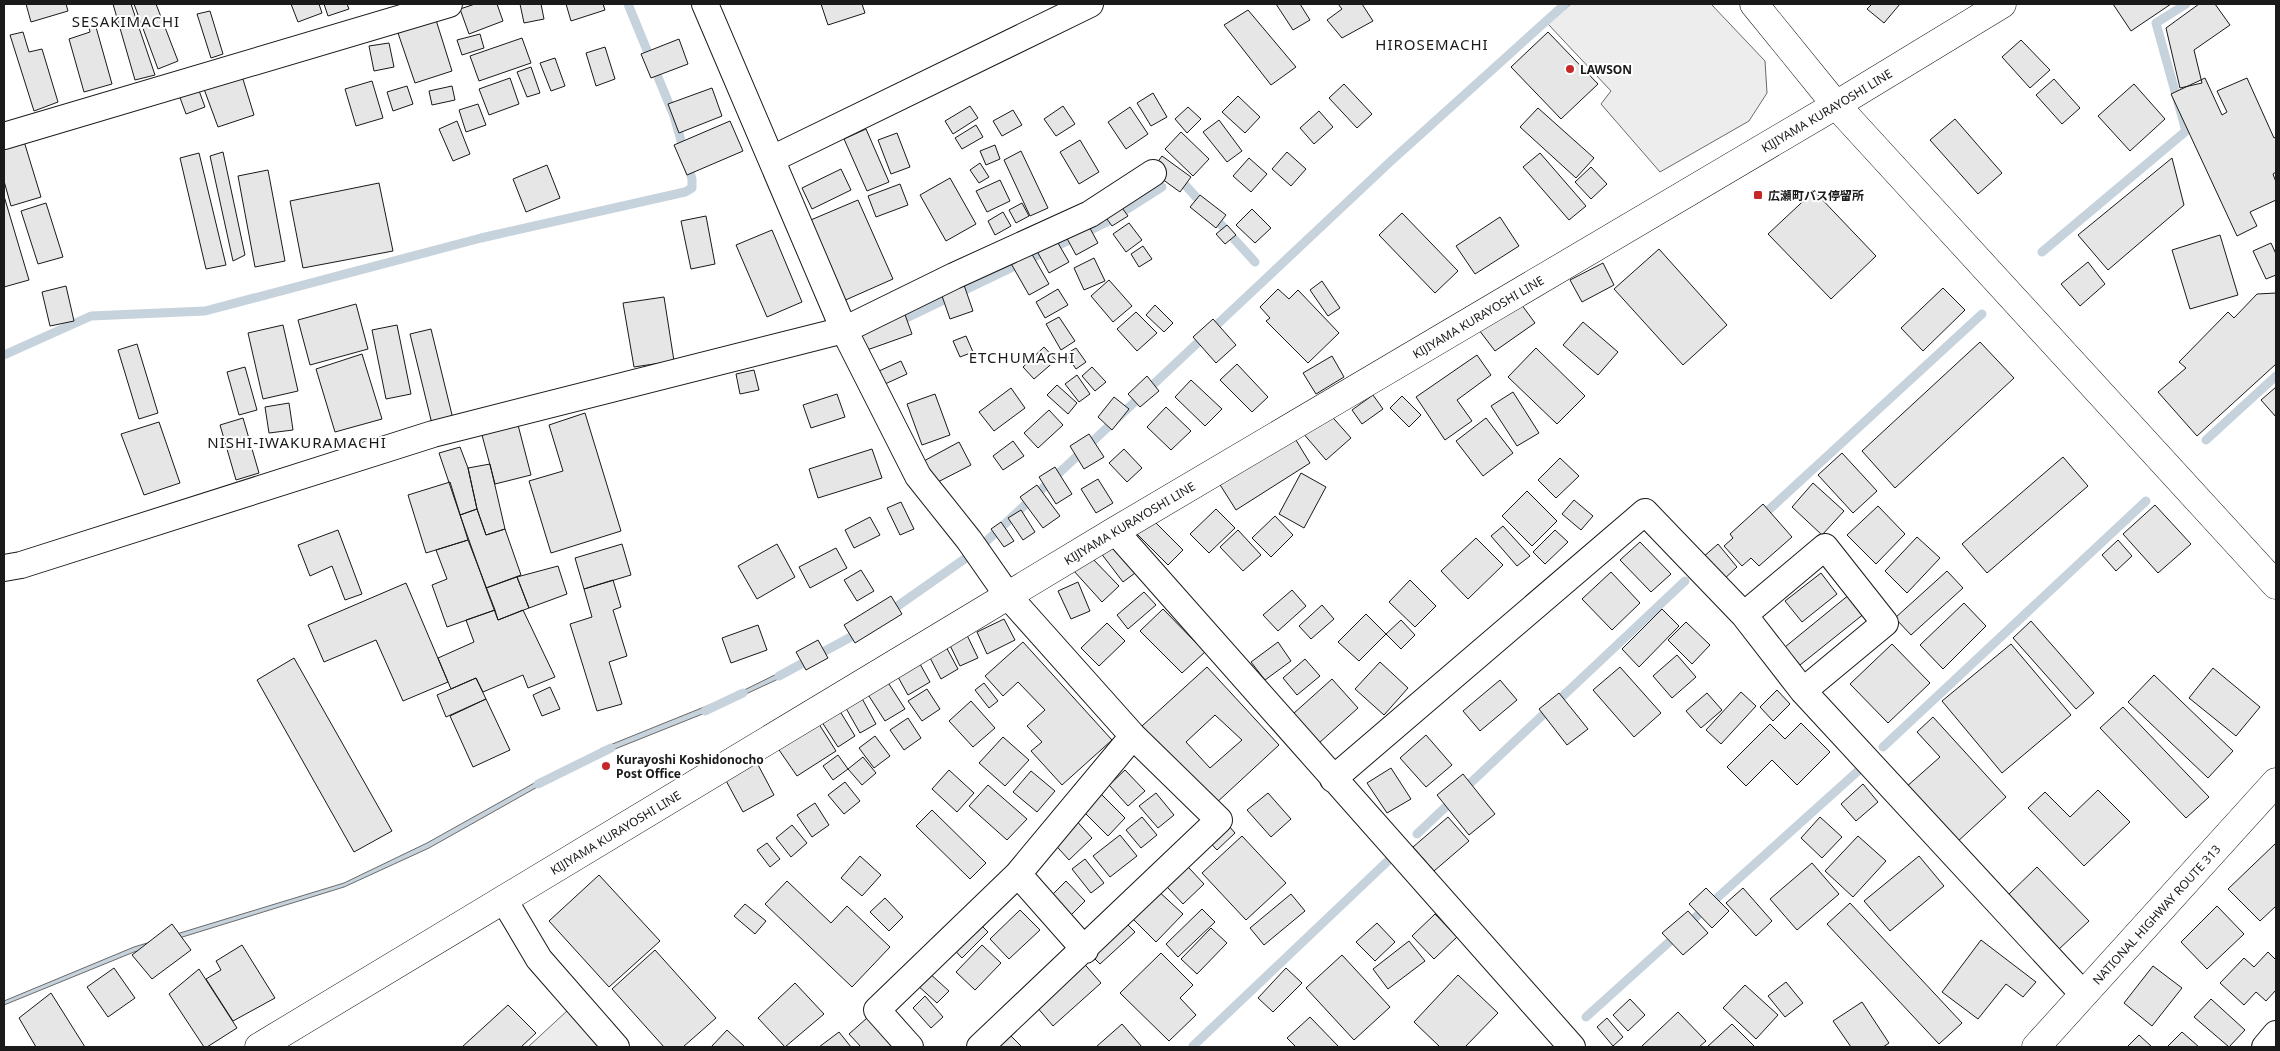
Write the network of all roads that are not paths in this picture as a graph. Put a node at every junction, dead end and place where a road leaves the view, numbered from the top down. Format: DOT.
graph roads {
  1 [pos="450,4"];
  2 [pos="705,4"];
  3 [pos="1090,4"];
  4 [pos="1754,4"];
  5 [pos="2002,4"];
  6 [pos="1836,105"];
  7 [pos="4,136"];
  8 [pos="772,159"];
  9 [pos="1153,174"];
  10 [pos="844,330"];
  11 [pos="1115,531"];
  12 [pos="4,568"];
  13 [pos="2276,585"];
  14 [pos="1008,596"];
  15 [pos="1744,615"];
  16 [pos="1803,691"];
  17 [pos="1133,736"];
  18 [pos="1333,779"];
  19 [pos="2276,782"];
  20 [pos="1018,874"];
  21 [pos="504,900"];
  22 [pos="1085,950"];
  23 [pos="2083,994"];
  24 [pos="2276,1034"];
  25 [pos="259,1047"];
  26 [pos="616,1047"];
  27 [pos="910,1047"];
  28 [pos="980,1047"];
  29 [pos="1571,1047"];
  30 [pos="2036,1047"];
  31 [pos="2265,1047"];
  1 -- 7 [label="street"];
  2 -- 8 [label="street"];
  3 -- 8 [label="street"];
  4 -- 6 [label="main road"];
  5 -- 6 [label="main road, KIJIYAMA KURAYOSHI LINE"];
  6 -- 11 [label="main road, KIJIYAMA KURAYOSHI LINE"];
  6 -- 13 [label="main road"];
  8 -- 10 [label="street"];
  9 -- 10 [label="street"];
  10 -- 12 [label="street"];
  10 -- 14 [label="street"];
  11 -- 14 [label="main road, KIJIYAMA KURAYOSHI LINE"];
  11 -- 18 [label="street"];
  14 -- 17 [label="street"];
  14 -- 21 [label="main road, KIJIYAMA KURAYOSHI LINE"];
  15 -- 16 [label="street"];
  15 -- 16 [label="street"];
  15 -- 18 [label="street"];
  16 -- 23 [label="street"];
  17 -- 20 [label="street"];
  17 -- 22 [label="street"];
  18 -- 29 [label="street"];
  19 -- 23 [label="main road, NATIONAL HIGHWAY ROUTE 313"];
  20 -- 22 [label="street"];
  20 -- 27 [label="street"];
  21 -- 25 [label="main road, KIJIYAMA KURAYOSHI LINE"];
  21 -- 26 [label="street"];
  22 -- 28 [label="street"];
  23 -- 30 [label="main road, NATIONAL HIGHWAY ROUTE 313"];
  24 -- 31 [label="street"];
}
